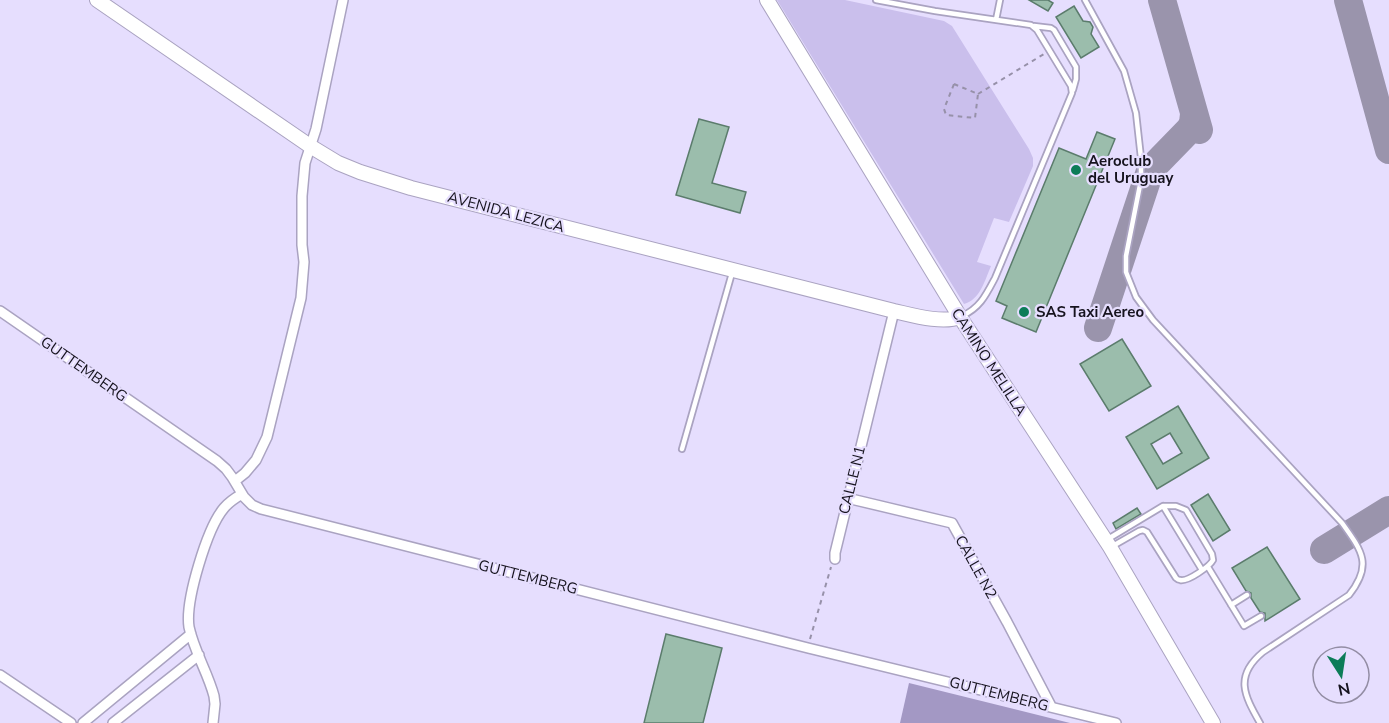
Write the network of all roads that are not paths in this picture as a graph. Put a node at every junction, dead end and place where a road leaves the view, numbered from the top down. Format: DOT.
graph roads {
  1 [pos="97,0"];
  2 [pos="344,0"];
  3 [pos="767,0"];
  4 [pos="876,0"];
  5 [pos="1000,0"];
  6 [pos="1085,0"];
  7 [pos="996,20"];
  8 [pos="1031,25"];
  9 [pos="1072,93"];
  10 [pos="310,146"];
  11 [pos="732,270"];
  12 [pos="0,311"];
  13 [pos="894,311"];
  14 [pos="960,318"];
  15 [pos="682,449"];
  16 [pos="235,481"];
  17 [pos="242,494"];
  18 [pos="847,498"];
  19 [pos="1163,506"];
  20 [pos="1134,523"];
  21 [pos="1138,531"];
  22 [pos="1108,544"];
  23 [pos="835,559"];
  24 [pos="1205,569"];
  25 [pos="1247,595"];
  26 [pos="1231,605"];
  27 [pos="1261,616"];
  28 [pos="191,634"];
  29 [pos="199,655"];
  30 [pos="0,675"];
  31 [pos="1051,706"];
  32 [pos="71,723"];
  33 [pos="83,723"];
  34 [pos="113,723"];
  35 [pos="213,723"];
  36 [pos="1116,723"];
  37 [pos="1213,723"];
  38 [pos="1260,723"];
  1 -- 10 [label="street, AVENIDA LEZICA"];
  2 -- 10 [label="street"];
  3 -- 14 [label="street, CAMINO MELILLA"];
  4 -- 7 [label="lane"];
  5 -- 7 [label="lane"];
  6 -- 38 [label="lane"];
  7 -- 8 [label="lane"];
  8 -- 9 [label="lane"];
  8 -- 9 [label="lane"];
  9 -- 14 [label="lane"];
  10 -- 11 [label="street, AVENIDA LEZICA"];
  10 -- 16 [label="street"];
  11 -- 13 [label="street, AVENIDA LEZICA"];
  11 -- 15 [label="lane"];
  12 -- 16 [label="street, GUTTEMBERG"];
  13 -- 14 [label="street, AVENIDA LEZICA"];
  13 -- 18 [label="street, CALLE N1"];
  14 -- 22 [label="street, CAMINO MELILLA"];
  16 -- 17 [label="street, GUTTEMBERG"];
  17 -- 28 [label="street"];
  17 -- 31 [label="street, GUTTEMBERG"];
  18 -- 23 [label="street, CALLE N1"];
  18 -- 31 [label="street, CALLE N2"];
  19 -- 20 [label="lane"];
  19 -- 24 [label="lane"];
  19 -- 24 [label="lane"];
  20 -- 21 [label="lane"];
  20 -- 22 [label="lane"];
  21 -- 22 [label="lane"];
  21 -- 24 [label="lane"];
  22 -- 37 [label="street, CAMINO MELILLA"];
  24 -- 26 [label="lane"];
  25 -- 26 [label="lane"];
  26 -- 27 [label="lane"];
  28 -- 29 [label="street"];
  28 -- 33 [label="street"];
  29 -- 34 [label="street"];
  29 -- 35 [label="street"];
  30 -- 32 [label="street"];
  31 -- 36 [label="street, GUTTEMBERG"];
}
